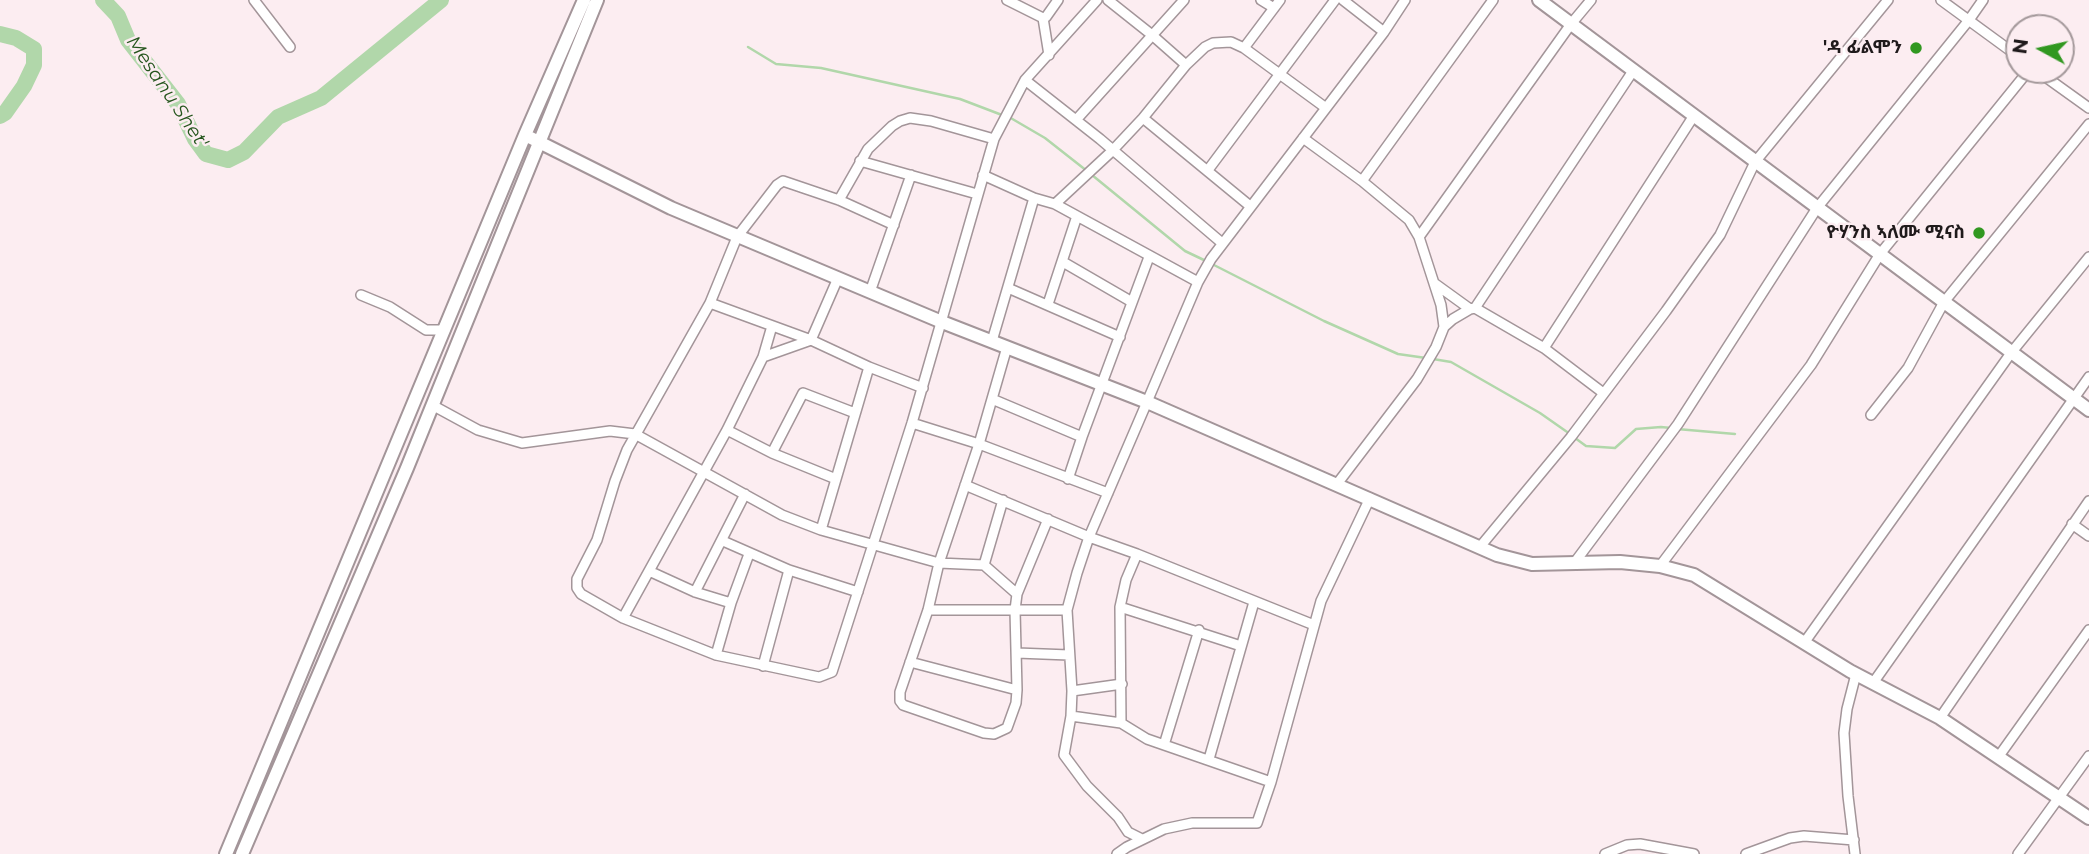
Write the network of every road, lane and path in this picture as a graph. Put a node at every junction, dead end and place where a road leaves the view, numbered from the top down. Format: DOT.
graph roads {
  1 [pos="254,0"];
  2 [pos="583,0"];
  3 [pos="597,0"];
  4 [pos="1007,0"];
  5 [pos="1058,0"];
  6 [pos="1108,0"];
  7 [pos="1184,0"];
  8 [pos="1261,0"];
  9 [pos="1335,0"];
  10 [pos="1343,0"];
  11 [pos="1405,0"];
  12 [pos="1493,0"];
  13 [pos="1539,0"];
  14 [pos="1591,0"];
  15 [pos="1888,0"];
  16 [pos="1941,0"];
  17 [pos="1983,0"];
  18 [pos="1091,2"];
  19 [pos="1018,3"];
  20 [pos="1277,4"];
  21 [pos="1042,18"];
  22 [pos="1969,20"];
  23 [pos="1571,24"];
  24 [pos="1384,33"];
  25 [pos="1152,35"];
  26 [pos="290,47"];
  27 [pos="2005,47"];
  28 [pos="1244,48"];
  29 [pos="1049,55"];
  30 [pos="1186,65"];
  31 [pos="1633,71"];
  32 [pos="1280,75"];
  33 [pos="1025,80"];
  34 [pos="2018,84"];
  35 [pos="2056,84"];
  36 [pos="1326,108"];
  37 [pos="2089,108"];
  38 [pos="1693,117"];
  39 [pos="1143,118"];
  40 [pos="1076,120"];
  41 [pos="2089,124"];
  42 [pos="525,135"];
  43 [pos="1303,138"];
  44 [pos="994,139"];
  45 [pos="541,143"];
  46 [pos="1112,151"];
  47 [pos="860,161"];
  48 [pos="1755,162"];
  49 [pos="1208,170"];
  50 [pos="911,174"];
  51 [pos="983,175"];
  52 [pos="1362,181"];
  53 [pos="977,194"];
  54 [pos="1034,198"];
  55 [pos="839,200"];
  56 [pos="1055,204"];
  57 [pos="1250,206"];
  58 [pos="1817,208"];
  59 [pos="1077,216"];
  60 [pos="894,225"];
  61 [pos="737,237"];
  62 [pos="1419,237"];
  63 [pos="1222,243"];
  64 [pos="1880,254"];
  65 [pos="1149,257"];
  66 [pos="2089,257"];
  67 [pos="1063,262"];
  68 [pos="838,278"];
  69 [pos="1198,282"];
  70 [pos="1434,283"];
  71 [pos="1008,288"];
  72 [pos="870,292"];
  73 [pos="361,295"];
  74 [pos="1132,302"];
  75 [pos="1944,302"];
  76 [pos="710,303"];
  77 [pos="1048,304"];
  78 [pos="1472,309"];
  79 [pos="942,322"];
  80 [pos="772,326"];
  81 [pos="1444,327"];
  82 [pos="444,330"];
  83 [pos="1120,337"];
  84 [pos="811,340"];
  85 [pos="992,341"];
  86 [pos="1007,347"];
  87 [pos="1544,348"];
  88 [pos="2011,353"];
  89 [pos="763,357"];
  90 [pos="869,367"];
  91 [pos="2089,377"];
  92 [pos="1102,385"];
  93 [pos="923,388"];
  94 [pos="1602,392"];
  95 [pos="2073,398"];
  96 [pos="992,399"];
  97 [pos="1147,402"];
  98 [pos="432,405"];
  99 [pos="2089,410"];
  100 [pos="855,413"];
  101 [pos="1871,415"];
  102 [pos="912,423"];
  103 [pos="727,430"];
  104 [pos="635,434"];
  105 [pos="1082,437"];
  106 [pos="979,444"];
  107 [pos="772,453"];
  108 [pos="705,471"];
  109 [pos="836,479"];
  110 [pos="1068,479"];
  111 [pos="1337,484"];
  112 [pos="965,485"];
  113 [pos="1108,493"];
  114 [pos="745,495"];
  115 [pos="1370,498"];
  116 [pos="1003,500"];
  117 [pos="2089,501"];
  118 [pos="1048,519"];
  119 [pos="2073,524"];
  120 [pos="821,530"];
  121 [pos="1089,537"];
  122 [pos="2089,537"];
  123 [pos="723,541"];
  124 [pos="872,544"];
  125 [pos="1479,548"];
  126 [pos="749,554"];
  127 [pos="1137,554"];
  128 [pos="1575,562"];
  129 [pos="939,563"];
  130 [pos="984,565"];
  131 [pos="1660,566"];
  132 [pos="789,570"];
  133 [pos="649,571"];
  134 [pos="695,592"];
  135 [pos="858,592"];
  136 [pos="1017,594"];
  137 [pos="1254,602"];
  138 [pos="731,603"];
  139 [pos="1120,607"];
  140 [pos="928,610"];
  141 [pos="1015,610"];
  142 [pos="1067,610"];
  143 [pos="623,618"];
  144 [pos="1314,625"];
  145 [pos="1199,630"];
  146 [pos="2089,630"];
  147 [pos="1804,643"];
  148 [pos="1241,646"];
  149 [pos="1017,653"];
  150 [pos="716,654"];
  151 [pos="1069,655"];
  152 [pos="910,662"];
  153 [pos="763,666"];
  154 [pos="1856,674"];
  155 [pos="1873,683"];
  156 [pos="1122,684"];
  157 [pos="1017,690"];
  158 [pos="1072,691"];
  159 [pos="1071,716"];
  160 [pos="1940,718"];
  161 [pos="1121,723"];
  162 [pos="1164,745"];
  163 [pos="1999,756"];
  164 [pos="2089,756"];
  165 [pos="1209,759"];
  166 [pos="1270,782"];
  167 [pos="2059,798"];
  168 [pos="244,810"];
  169 [pos="258,815"];
  170 [pos="2089,818"];
  171 [pos="1142,839"];
  172 [pos="1854,840"];
  173 [pos="226,854"];
  174 [pos="242,854"];
  175 [pos="1117,854"];
  176 [pos="1605,854"];
  177 [pos="1694,854"];
  178 [pos="1746,854"];
  179 [pos="1855,854"];
  180 [pos="2018,854"];
  1 -- 26 [label="street"];
  2 -- 42 [label="street"];
  3 -- 45 [label="street"];
  4 -- 19 [label="street"];
  5 -- 21 [label="street"];
  6 -- 25 [label="street"];
  7 -- 25 [label="street"];
  8 -- 20 [label="street"];
  9 -- 32 [label="street"];
  10 -- 24 [label="street"];
  11 -- 24 [label="street"];
  12 -- 52 [label="street"];
  13 -- 23 [label="street"];
  14 -- 23 [label="street"];
  15 -- 48 [label="street"];
  16 -- 22 [label="street"];
  17 -- 22 [label="street"];
  18 -- 29 [label="street"];
  19 -- 21 [label="street"];
  20 -- 28 [label="street"];
  21 -- 29 [label="street"];
  22 -- 27 [label="street"];
  22 -- 58 [label="street"];
  23 -- 31 [label="street"];
  23 -- 62 [label="street"];
  24 -- 36 [label="street"];
  25 -- 30 [label="street"];
  25 -- 40 [label="street"];
  28 -- 30 [label="street"];
  28 -- 32 [label="street"];
  29 -- 33 [label="street"];
  30 -- 39 [label="street"];
  31 -- 38 [label="street"];
  31 -- 78 [label="street"];
  32 -- 36 [label="street"];
  32 -- 49 [label="street"];
  33 -- 40 [label="street"];
  33 -- 44 [label="street"];
  34 -- 64 [label="street"];
  35 -- 37 [label="street"];
  36 -- 43 [label="street"];
  38 -- 48 [label="street"];
  38 -- 87 [label="street"];
  39 -- 46 [label="street"];
  39 -- 49 [label="street"];
  40 -- 46 [label="street"];
  41 -- 75 [label="street"];
  42 -- 45 [label="street"];
  42 -- 82 [label="street"];
  43 -- 52 [label="street"];
  43 -- 57 [label="street"];
  44 -- 47 [label="street"];
  44 -- 51 [label="street"];
  45 -- 61 [label="street"];
  45 -- 98 [label="street"];
  46 -- 56 [label="street"];
  46 -- 63 [label="street"];
  47 -- 50 [label="street"];
  47 -- 55 [label="street"];
  48 -- 58 [label="street"];
  48 -- 94 [label="street"];
  49 -- 57 [label="street"];
  50 -- 53 [label="street"];
  50 -- 60 [label="street"];
  51 -- 53 [label="street"];
  51 -- 54 [label="street"];
  52 -- 62 [label="street"];
  53 -- 79 [label="street"];
  54 -- 56 [label="street"];
  54 -- 71 [label="street"];
  55 -- 60 [label="street"];
  55 -- 61 [label="street"];
  56 -- 59 [label="street"];
  57 -- 63 [label="street"];
  58 -- 64 [label="street"];
  58 -- 128 [label="street"];
  59 -- 65 [label="street"];
  59 -- 67 [label="street"];
  60 -- 72 [label="street"];
  61 -- 68 [label="street"];
  61 -- 76 [label="street"];
  62 -- 70 [label="street"];
  63 -- 69 [label="street"];
  64 -- 75 [label="street"];
  64 -- 131 [label="street"];
  65 -- 69 [label="street"];
  65 -- 74 [label="street"];
  66 -- 88 [label="street"];
  67 -- 74 [label="street"];
  67 -- 77 [label="street"];
  68 -- 72 [label="street"];
  68 -- 84 [label="street"];
  69 -- 97 [label="street"];
  70 -- 78 [label="street"];
  70 -- 81 [label="street"];
  71 -- 77 [label="street"];
  71 -- 85 [label="street"];
  72 -- 79 [label="street"];
  73 -- 82 [label="street"];
  74 -- 83 [label="street"];
  75 -- 88 [label="street"];
  75 -- 101 [label="street"];
  76 -- 80 [label="street"];
  76 -- 104 [label="street"];
  77 -- 83 [label="street"];
  78 -- 81 [label="street"];
  78 -- 87 [label="street"];
  79 -- 85 [label="street"];
  79 -- 93 [label="street"];
  80 -- 84 [label="street"];
  80 -- 89 [label="street"];
  81 -- 111 [label="street"];
  82 -- 168 [label="street"];
  83 -- 92 [label="street"];
  84 -- 89 [label="street"];
  84 -- 90 [label="street"];
  85 -- 86 [label="street"];
  86 -- 92 [label="street"];
  86 -- 96 [label="street"];
  87 -- 94 [label="street"];
  88 -- 95 [label="street"];
  88 -- 147 [label="street"];
  89 -- 103 [label="street"];
  90 -- 93 [label="street"];
  90 -- 100 [label="street"];
  91 -- 95 [label="street"];
  92 -- 97 [label="street"];
  92 -- 105 [label="street"];
  93 -- 102 [label="street"];
  94 -- 125 [label="street"];
  95 -- 99 [label="street"];
  95 -- 155 [label="street"];
  96 -- 105 [label="street"];
  96 -- 106 [label="street"];
  97 -- 111 [label="street"];
  97 -- 113 [label="street"];
  98 -- 104 [label="street"];
  98 -- 169 [label="street"];
  100 -- 107 [label="street"];
  100 -- 109 [label="street"];
  102 -- 106 [label="street"];
  102 -- 124 [label="street"];
  103 -- 107 [label="street"];
  103 -- 108 [label="street"];
  104 -- 108 [label="street"];
  104 -- 143 [label="street"];
  105 -- 110 [label="street"];
  106 -- 110 [label="street"];
  106 -- 112 [label="street"];
  107 -- 109 [label="street"];
  108 -- 114 [label="street"];
  108 -- 133 [label="street"];
  109 -- 120 [label="street"];
  110 -- 113 [label="street"];
  111 -- 115 [label="street"];
  112 -- 116 [label="street"];
  112 -- 129 [label="street"];
  113 -- 121 [label="street"];
  114 -- 120 [label="street"];
  114 -- 123 [label="street"];
  115 -- 125 [label="street"];
  115 -- 144 [label="street"];
  116 -- 118 [label="street"];
  116 -- 130 [label="street"];
  117 -- 119 [label="street"];
  118 -- 121 [label="street"];
  118 -- 136 [label="street"];
  119 -- 122 [label="street"];
  119 -- 160 [label="street"];
  120 -- 124 [label="street"];
  121 -- 127 [label="street"];
  121 -- 142 [label="street"];
  123 -- 126 [label="street"];
  123 -- 134 [label="street"];
  124 -- 129 [label="street"];
  124 -- 135 [label="street"];
  125 -- 128 [label="street"];
  126 -- 132 [label="street"];
  126 -- 138 [label="street"];
  127 -- 137 [label="street"];
  127 -- 139 [label="street"];
  128 -- 131 [label="street"];
  129 -- 130 [label="street"];
  129 -- 140 [label="street"];
  130 -- 136 [label="street"];
  131 -- 147 [label="street"];
  132 -- 135 [label="street"];
  132 -- 153 [label="street"];
  133 -- 134 [label="street"];
  133 -- 143 [label="street"];
  134 -- 138 [label="street"];
  135 -- 153 [label="street"];
  136 -- 141 [label="street"];
  137 -- 144 [label="street"];
  137 -- 148 [label="street"];
  138 -- 150 [label="street"];
  139 -- 145 [label="street"];
  139 -- 156 [label="street"];
  140 -- 141 [label="street"];
  140 -- 152 [label="street"];
  141 -- 142 [label="street"];
  141 -- 149 [label="street"];
  142 -- 151 [label="street"];
  143 -- 150 [label="street"];
  144 -- 166 [label="street"];
  145 -- 148 [label="street"];
  145 -- 162 [label="street"];
  146 -- 163 [label="street"];
  147 -- 154 [label="street"];
  148 -- 165 [label="street"];
  149 -- 151 [label="street"];
  149 -- 157 [label="street"];
  150 -- 153 [label="street"];
  151 -- 158 [label="street"];
  152 -- 157 [label="street"];
  152 -- 157 [label="street"];
  154 -- 155 [label="street"];
  154 -- 172 [label="street"];
  155 -- 160 [label="street"];
  156 -- 158 [label="street"];
  156 -- 161 [label="street"];
  158 -- 159 [label="street"];
  159 -- 161 [label="street"];
  159 -- 171 [label="street"];
  160 -- 163 [label="street"];
  161 -- 162 [label="street"];
  162 -- 165 [label="street"];
  163 -- 167 [label="street"];
  164 -- 167 [label="street"];
  165 -- 166 [label="street"];
  166 -- 171 [label="street"];
  167 -- 170 [label="street"];
  167 -- 180 [label="street"];
  168 -- 169 [label="street"];
  168 -- 173 [label="street"];
  169 -- 174 [label="street"];
  171 -- 175 [label="street"];
  172 -- 178 [label="street"];
  172 -- 179 [label="street"];
  176 -- 177 [label="street"];
}
